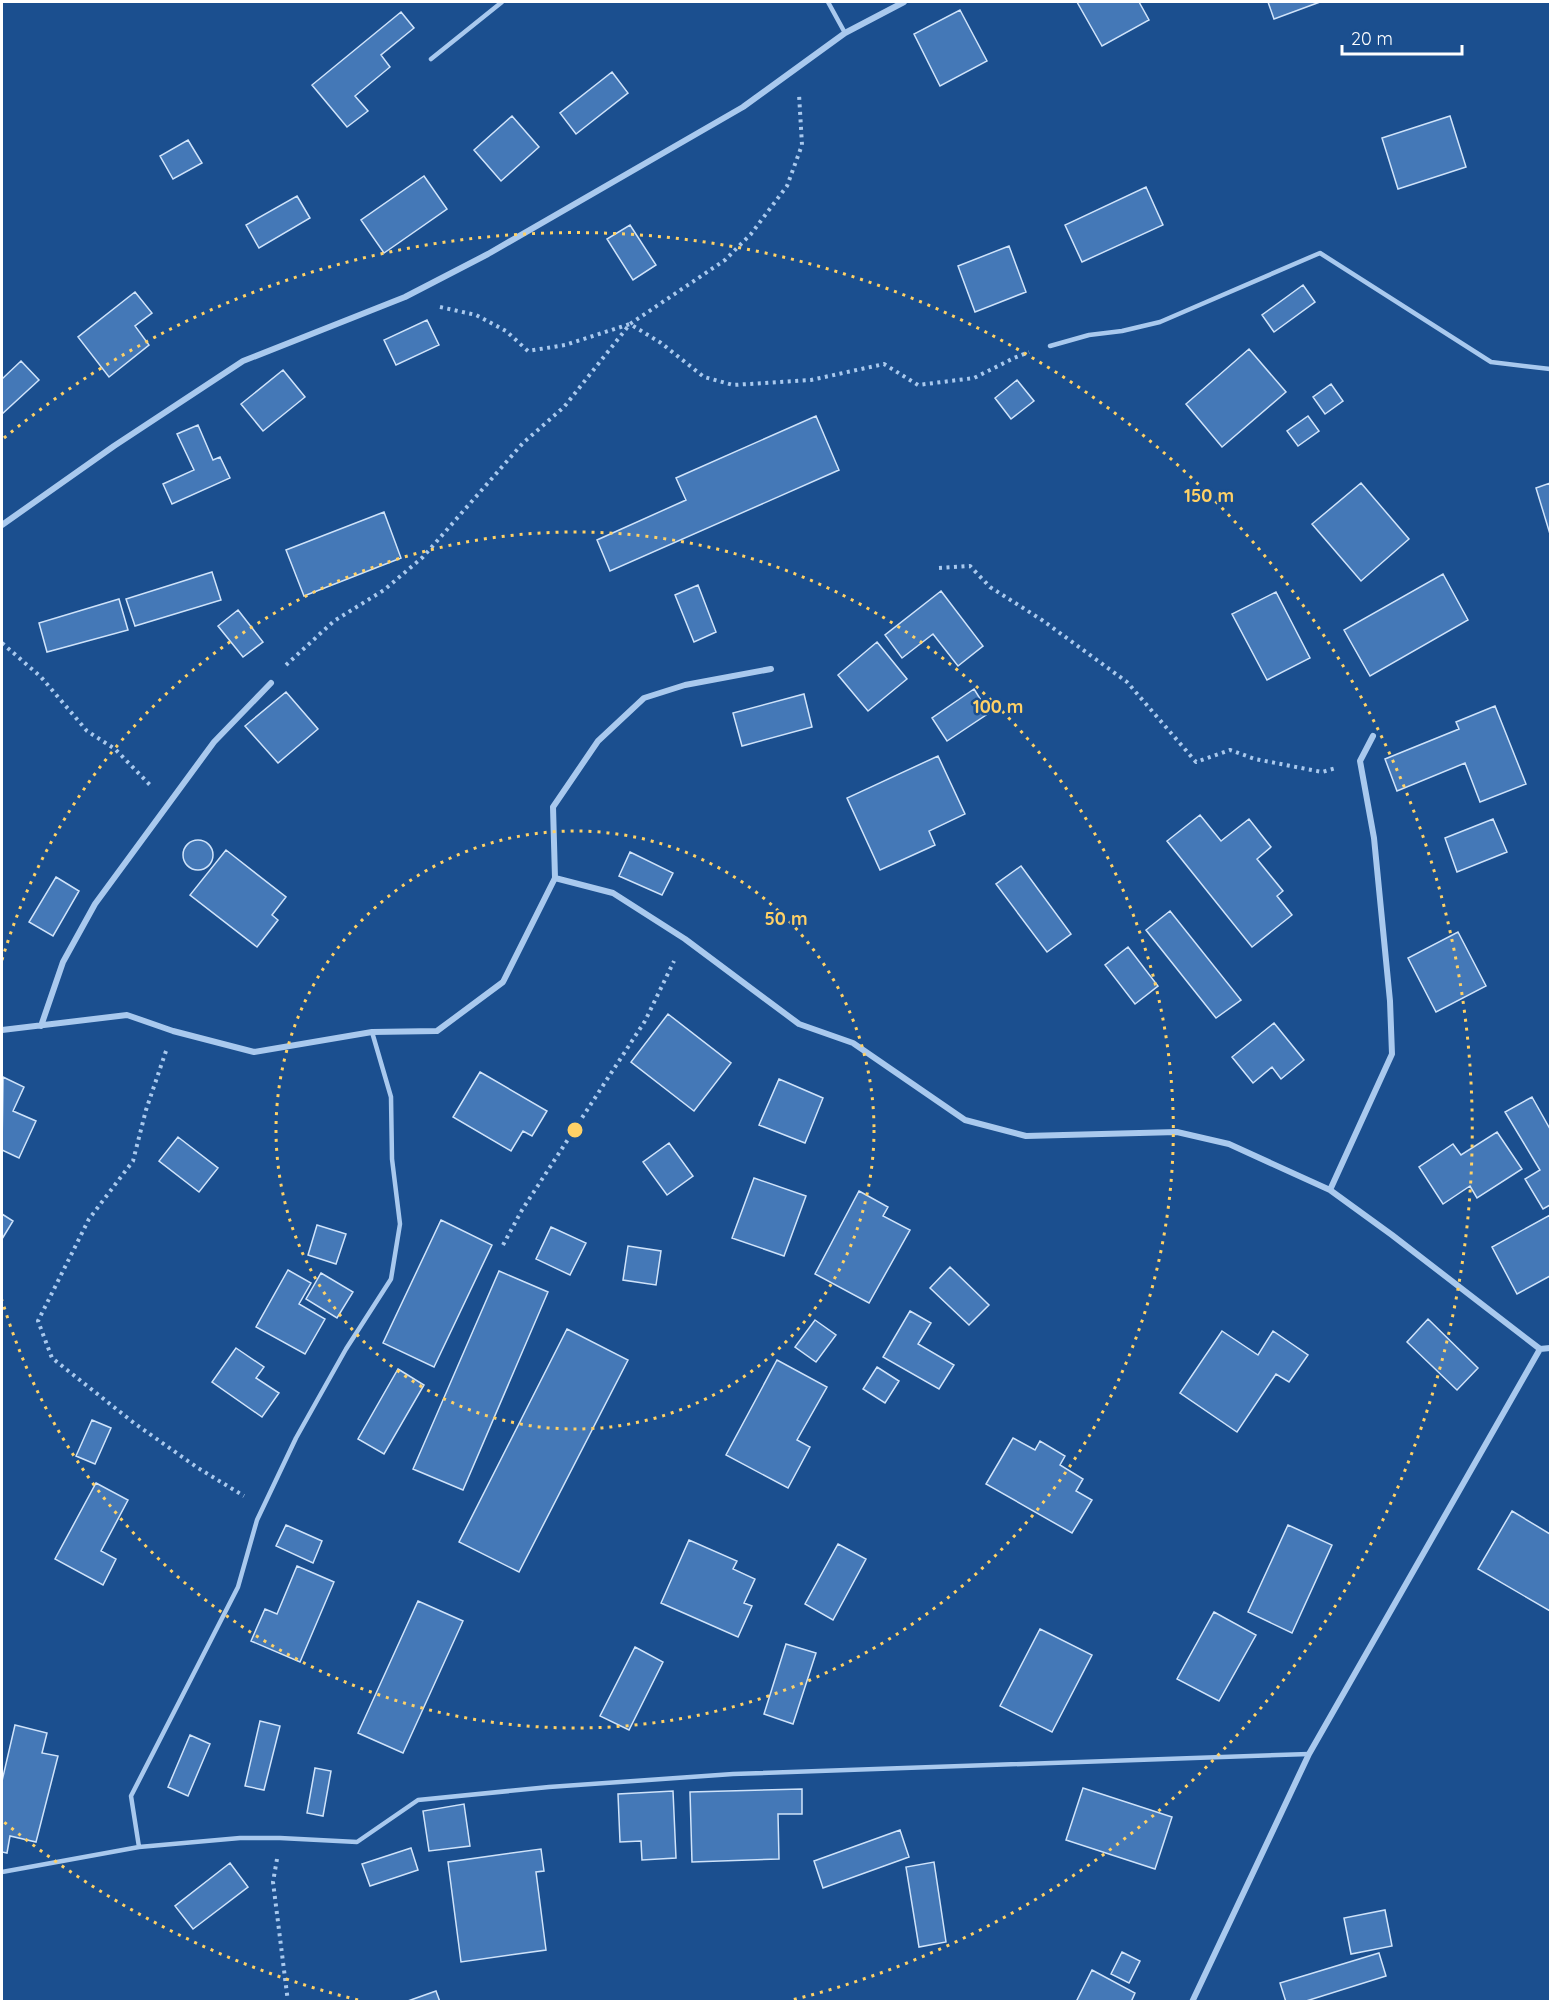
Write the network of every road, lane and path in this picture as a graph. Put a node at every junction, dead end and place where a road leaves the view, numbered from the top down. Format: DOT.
graph roads {
  1 [pos="502,2"];
  2 [pos="828,2"];
  3 [pos="904,2"];
  4 [pos="845,33"];
  5 [pos="431,59"];
  6 [pos="795,70"];
  7 [pos="405,297"];
  8 [pos="630,324"];
  9 [pos="1050,346"];
  10 [pos="1551,369"];
  11 [pos="2,525"];
  12 [pos="939,568"];
  13 [pos="2,643"];
  14 [pos="771,669"];
  15 [pos="271,683"];
  16 [pos="1373,736"];
  17 [pos="1360,761"];
  18 [pos="166,804"];
  19 [pos="555,878"];
  20 [pos="685,939"];
  21 [pos="40,1026"];
  22 [pos="2,1030"];
  23 [pos="173,1031"];
  24 [pos="372,1032"];
  25 [pos="1330,1190"];
  26 [pos="503,1245"];
  27 [pos="1551,1348"];
  28 [pos="1540,1349"];
  29 [pos="264,1508"];
  30 [pos="1309,1754"];
  31 [pos="280,1838"];
  32 [pos="139,1847"];
  33 [pos="2,1872"];
  34 [pos="288,2001"];
  35 [pos="1192,2001"];
  1 -- 5 [label="lane"];
  2 -- 4 [label="lane"];
  3 -- 4 [label="street"];
  4 -- 6 [label="street"];
  6 -- 7 [label="street"];
  6 -- 8 [label="path"];
  7 -- 8 [label="path"];
  7 -- 11 [label="street"];
  8 -- 9 [label="path"];
  8 -- 15 [label="path"];
  9 -- 10 [label="lane"];
  12 -- 17 [label="path"];
  13 -- 18 [label="path"];
  14 -- 19 [label="street"];
  15 -- 18 [label="street"];
  16 -- 17 [label="street"];
  17 -- 25 [label="street"];
  18 -- 21 [label="street"];
  19 -- 20 [label="street"];
  19 -- 24 [label="street"];
  20 -- 25 [label="street"];
  20 -- 26 [label="path"];
  21 -- 22 [label="street"];
  21 -- 23 [label="street"];
  23 -- 24 [label="street"];
  23 -- 29 [label="path"];
  24 -- 29 [label="lane"];
  25 -- 28 [label="street"];
  27 -- 28 [label="street"];
  28 -- 30 [label="street"];
  29 -- 32 [label="lane"];
  30 -- 31 [label="lane"];
  30 -- 35 [label="street"];
  31 -- 32 [label="lane"];
  31 -- 34 [label="path"];
  32 -- 33 [label="lane"];
}
